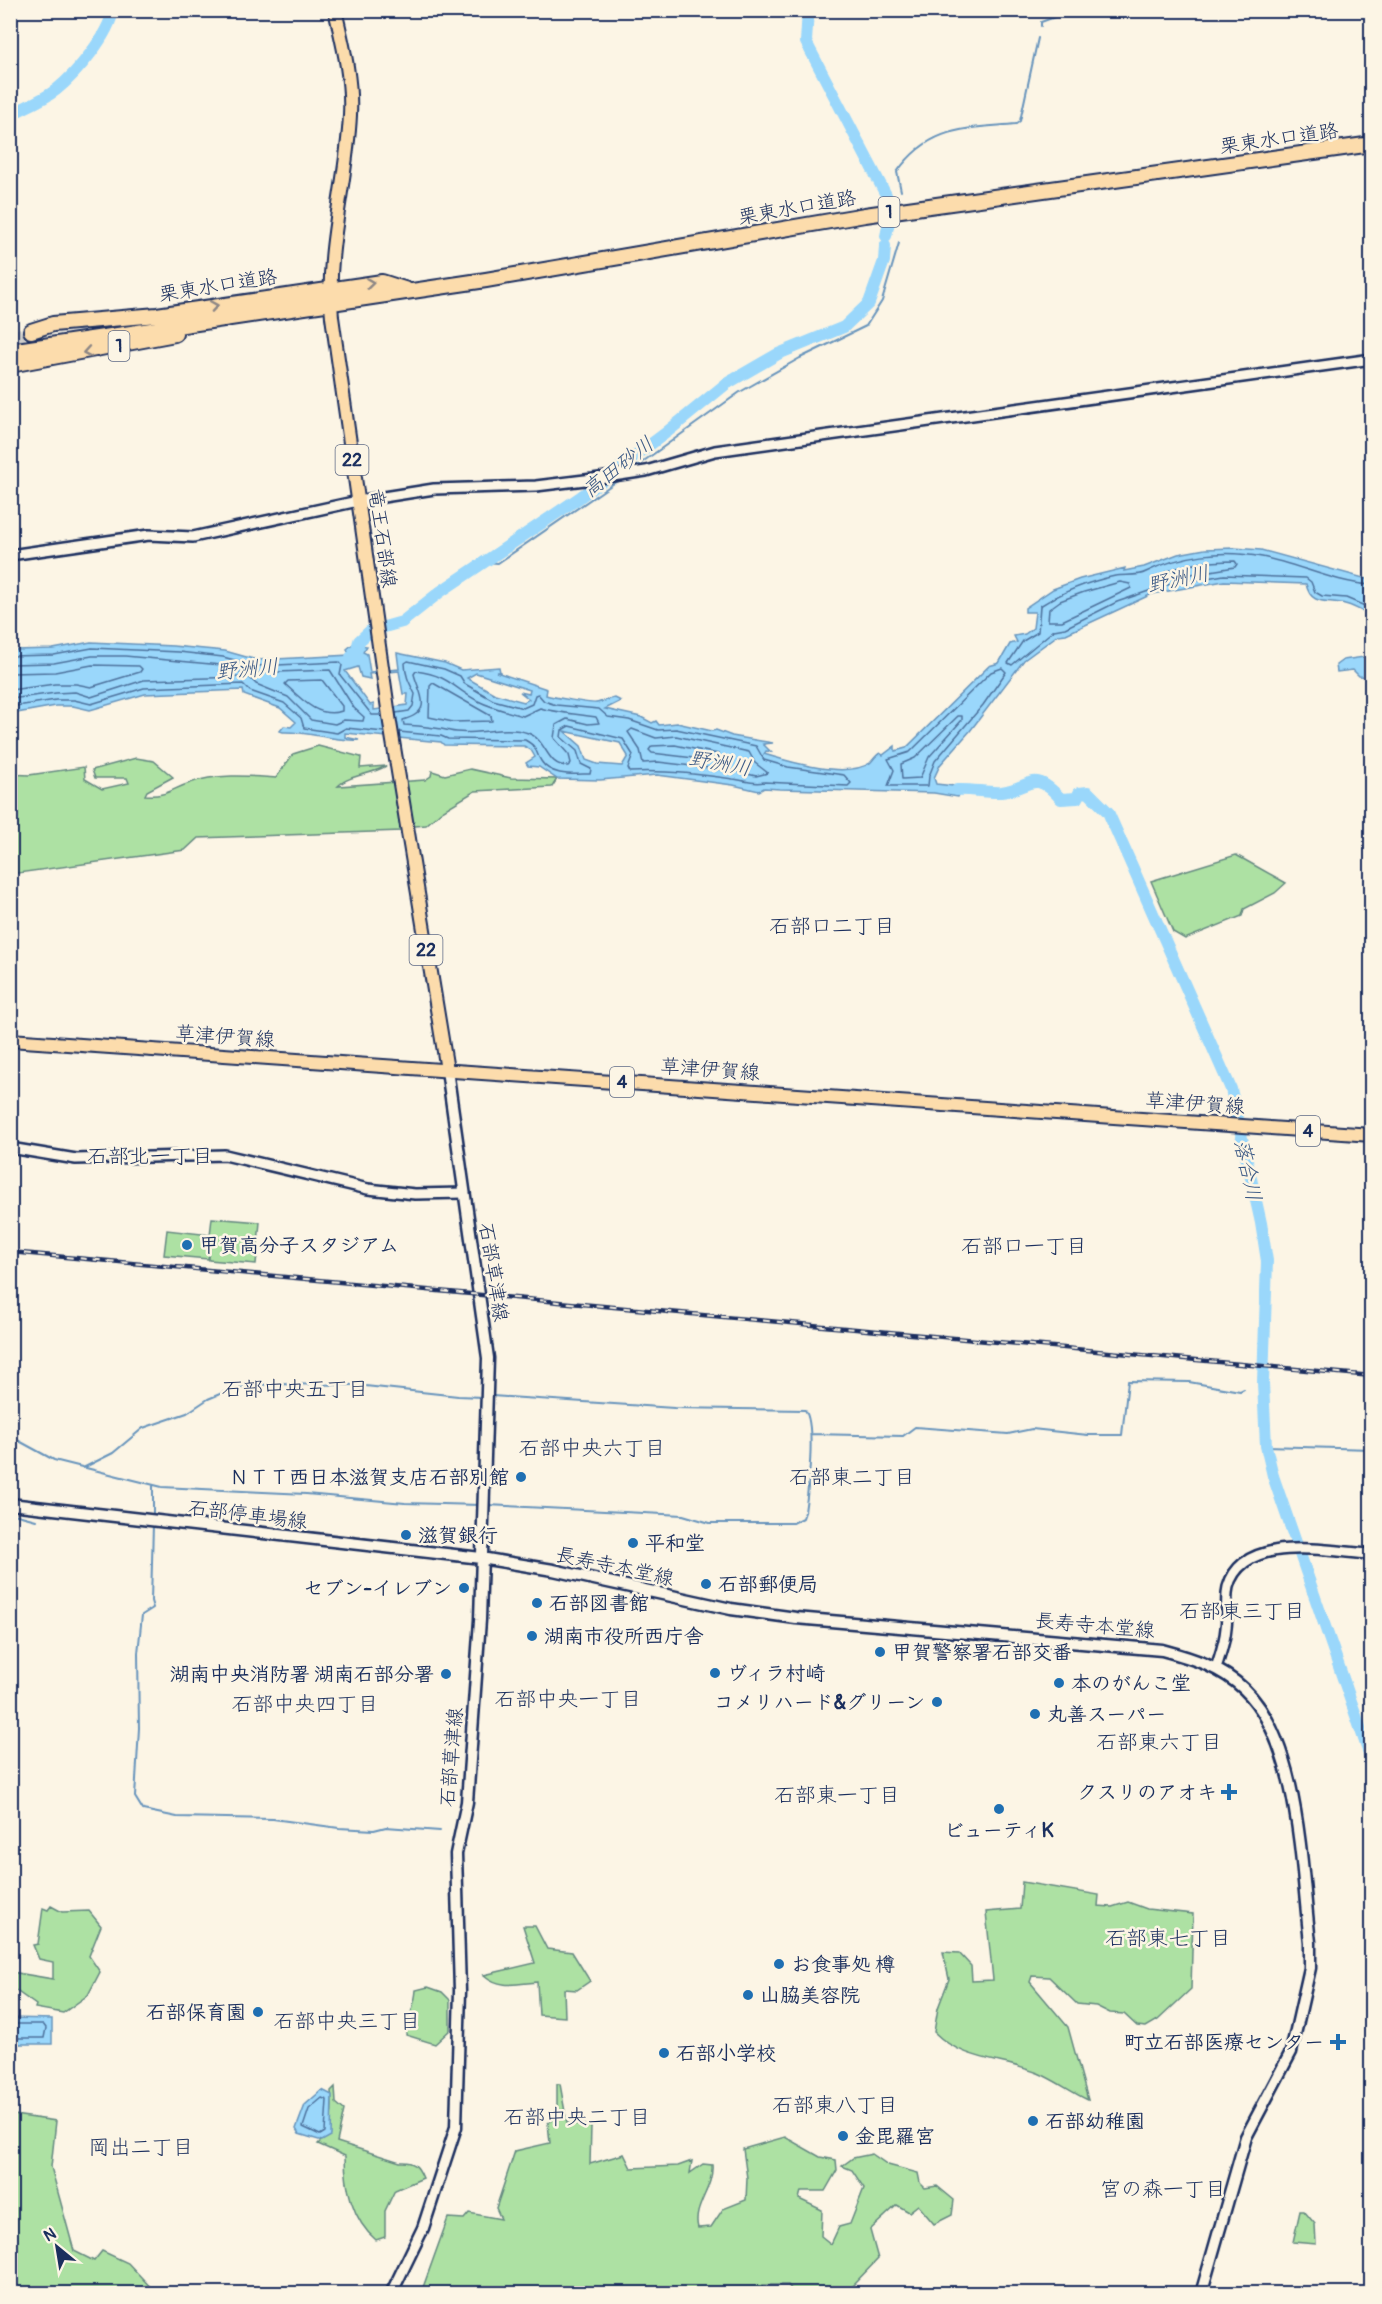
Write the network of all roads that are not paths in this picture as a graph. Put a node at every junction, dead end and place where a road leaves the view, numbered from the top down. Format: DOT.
graph roads {
  1 [pos="334,10"];
  2 [pos="1371,144"];
  3 [pos="330,295"];
  4 [pos="224,317"];
  5 [pos="32,331"];
  6 [pos="10,351"];
  7 [pos="1371,359"];
  8 [pos="10,365"];
  9 [pos="358,501"];
  10 [pos="10,555"];
  11 [pos="10,1040"];
  12 [pos="447,1070"];
  13 [pos="1371,1135"];
  14 [pos="10,1148"];
  15 [pos="464,1193"];
  16 [pos="10,1504"];
  17 [pos="1371,1554"];
  18 [pos="481,1558"];
  19 [pos="1216,1668"];
  20 [pos="392,2294"];
  21 [pos="1201,2294"];
  1 -- 3 [label="main road, 竜王石部線 / 22"];
  2 -- 3 [label="highway, 栗東水口道路 / 1"];
  3 -- 4 [label="highway, 栗東水口道路 / 1"];
  5 -- 3 [label="highway, 栗東水口道路 / 1, one-way"];
  3 -- 9 [label="main road, 竜王石部線 / 22"];
  4 -- 6 [label="highway, 栗東水口道路 / 1"];
  4 -- 8 [label="highway, 栗東水口道路 / 1, one-way"];
  7 -- 9 [label="street"];
  9 -- 10 [label="street"];
  9 -- 12 [label="main road, 竜王石部線 / 22"];
  11 -- 12 [label="main road, 草津伊賀線 / 4"];
  12 -- 13 [label="main road, 草津伊賀線 / 4"];
  12 -- 15 [label="main road, 石部草津線"];
  14 -- 15 [label="street"];
  15 -- 18 [label="main road, 石部草津線"];
  16 -- 18 [label="main road, 石部停車場線"];
  17 -- 19 [label="street"];
  18 -- 19 [label="main road, 長寿寺本堂線"];
  18 -- 20 [label="main road, 石部草津線"];
  19 -- 21 [label="main road, 長寿寺本堂線"];
}
